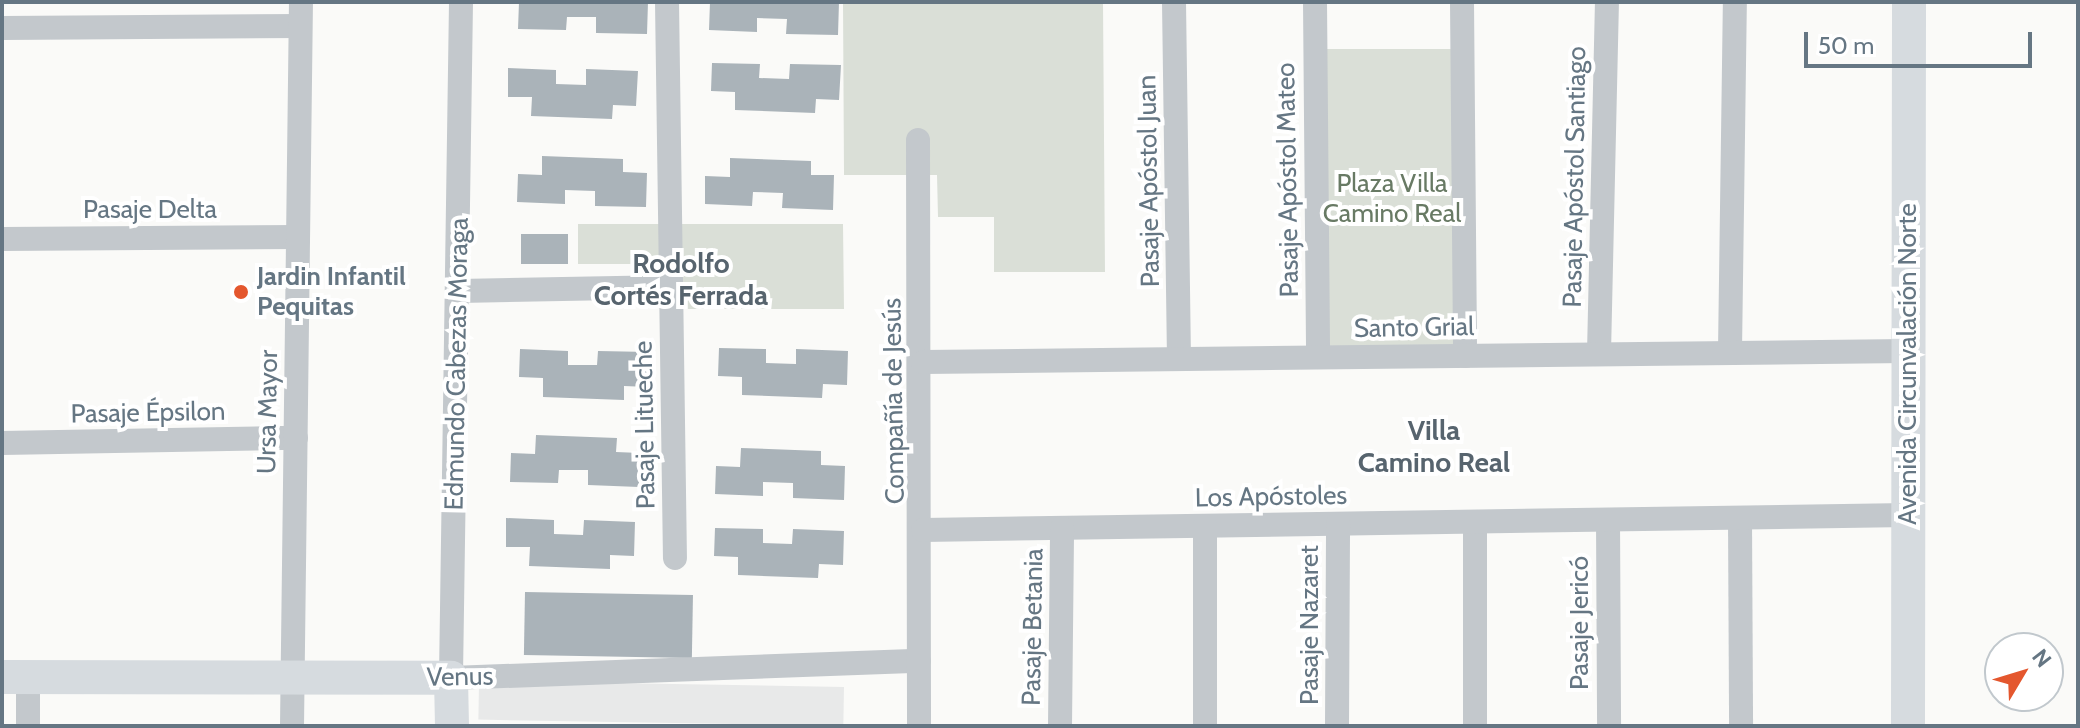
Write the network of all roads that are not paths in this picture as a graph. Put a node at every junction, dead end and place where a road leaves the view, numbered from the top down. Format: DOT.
graph roads {
  1 [pos="461,2"];
  2 [pos="667,2"];
  3 [pos="1174,2"];
  4 [pos="1315,2"];
  5 [pos="1462,2"];
  6 [pos="1607,2"];
  7 [pos="1735,2"];
  8 [pos="1909,2"];
  9 [pos="300,14"];
  10 [pos="2,28"];
  11 [pos="918,140"];
  12 [pos="298,237"];
  13 [pos="2,239"];
  14 [pos="671,287"];
  15 [pos="459,291"];
  16 [pos="1730,351"];
  17 [pos="1907,351"];
  18 [pos="1599,353"];
  19 [pos="1465,356"];
  20 [pos="1318,357"];
  21 [pos="1179,359"];
  22 [pos="923,362"];
  23 [pos="296,438"];
  24 [pos="2,443"];
  25 [pos="1908,515"];
  26 [pos="1740,518"];
  27 [pos="1608,520"];
  28 [pos="1475,522"];
  29 [pos="1338,524"];
  30 [pos="1205,526"];
  31 [pos="1062,528"];
  32 [pos="923,530"];
  33 [pos="675,558"];
  34 [pos="919,661"];
  35 [pos="15,677"];
  36 [pos="293,678"];
  37 [pos="451,678"];
  38 [pos="28,726"];
  39 [pos="292,726"];
  40 [pos="452,726"];
  41 [pos="919,726"];
  42 [pos="1060,726"];
  43 [pos="1205,726"];
  44 [pos="1337,726"];
  45 [pos="1475,726"];
  46 [pos="1609,726"];
  47 [pos="1741,726"];
  48 [pos="1908,726"];
  1 -- 15 [label="street, Edmundo Cabezas Moraga"];
  2 -- 14 [label="street, Pasaje Litueche"];
  3 -- 21 [label="street, Pasaje Apóstol Juan"];
  4 -- 20 [label="street, Pasaje Apóstol Mateo"];
  5 -- 19 [label="street"];
  6 -- 18 [label="street, Pasaje Apóstol Santiago"];
  7 -- 16 [label="street"];
  8 -- 17 [label="street, Avenida Circunvalación Norte"];
  9 -- 10 [label="street"];
  9 -- 12 [label="street, Ursa Mayor"];
  11 -- 22 [label="street, Compañía de Jesús"];
  12 -- 13 [label="street, Pasaje Delta"];
  12 -- 23 [label="street, Ursa Mayor"];
  14 -- 15 [label="street"];
  14 -- 33 [label="street, Pasaje Litueche"];
  15 -- 37 [label="street, Edmundo Cabezas Moraga"];
  16 -- 17 [label="street, Santo Grial"];
  16 -- 18 [label="street, Santo Grial"];
  17 -- 25 [label="street, Avenida Circunvalación Norte"];
  18 -- 19 [label="street, Santo Grial"];
  19 -- 20 [label="street, Santo Grial"];
  20 -- 21 [label="street, Santo Grial"];
  21 -- 22 [label="street, Santo Grial"];
  22 -- 32 [label="street, Compañía de Jesús"];
  23 -- 24 [label="street, Pasaje Épsilon"];
  23 -- 36 [label="street, Ursa Mayor"];
  25 -- 26 [label="street, Los Apóstoles"];
  25 -- 48 [label="street, Avenida Circunvalación Norte"];
  26 -- 27 [label="street, Los Apóstoles"];
  26 -- 47 [label="street"];
  27 -- 28 [label="street, Los Apóstoles"];
  27 -- 46 [label="street, Pasaje Jericó"];
  28 -- 29 [label="street, Los Apóstoles"];
  28 -- 45 [label="street"];
  29 -- 30 [label="street, Los Apóstoles"];
  29 -- 44 [label="street, Pasaje Nazaret"];
  30 -- 31 [label="street, Los Apóstoles"];
  30 -- 43 [label="street"];
  31 -- 32 [label="street, Los Apóstoles"];
  31 -- 42 [label="street, Pasaje Betania"];
  32 -- 34 [label="street, Compañía de Jesús"];
  34 -- 37 [label="street, Venus"];
  34 -- 41 [label="street, Compañía de Jesús"];
  35 -- 36 [label="street, Venus"];
  35 -- 38 [label="street"];
  36 -- 37 [label="street, Venus"];
  36 -- 39 [label="street, Ursa Mayor"];
  37 -- 40 [label="street, Edmundo Cabezas Moraga"];
}
